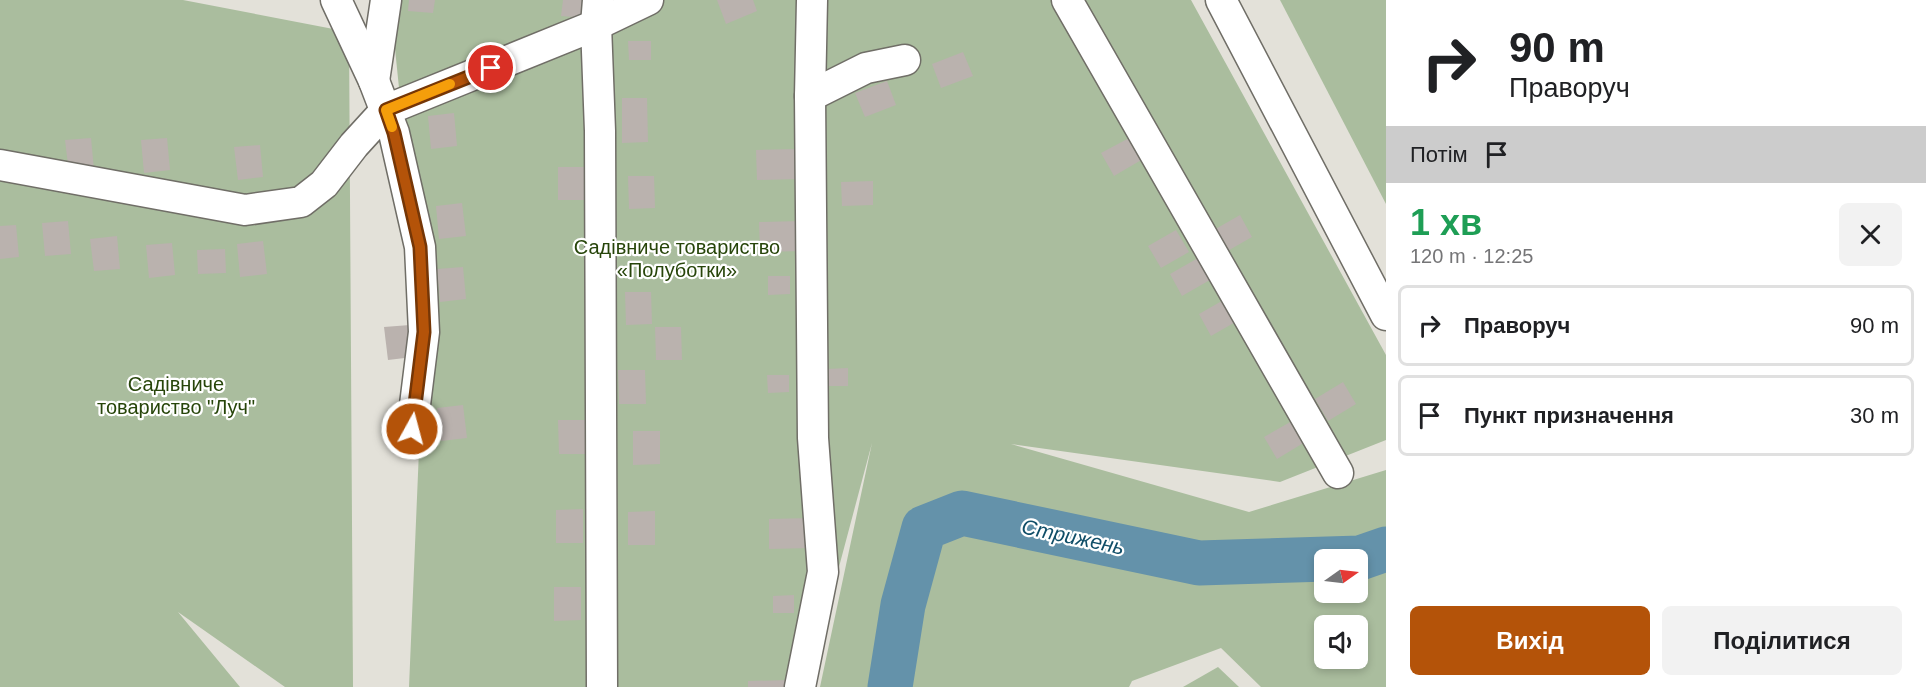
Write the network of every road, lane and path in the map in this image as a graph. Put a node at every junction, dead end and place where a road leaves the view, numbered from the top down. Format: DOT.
graph roads {
  1 [pos="336,0"];
  2 [pos="386,0"];
  3 [pos="648,0"];
  4 [pos="812,0"];
  5 [pos="1067,0"];
  6 [pos="1221,0"];
  7 [pos="597,13"];
  8 [pos="905,60"];
  9 [pos="374,81"];
  10 [pos="810,96"];
  11 [pos="386,110"];
  12 [pos="0,165"];
  13 [pos="1386,315"];
  14 [pos="412,429"];
  15 [pos="1338,473"];
  16 [pos="602,687"];
  17 [pos="800,687"];
  1 -- 9 [label="street"];
  2 -- 9 [label="street"];
  3 -- 7 [label="street"];
  4 -- 10 [label="street"];
  5 -- 15 [label="street"];
  6 -- 13 [label="street"];
  7 -- 11 [label="street"];
  7 -- 16 [label="street"];
  8 -- 10 [label="street"];
  9 -- 11 [label="street"];
  10 -- 17 [label="street"];
  11 -- 12 [label="street"];
  11 -- 14 [label="street"];
}
